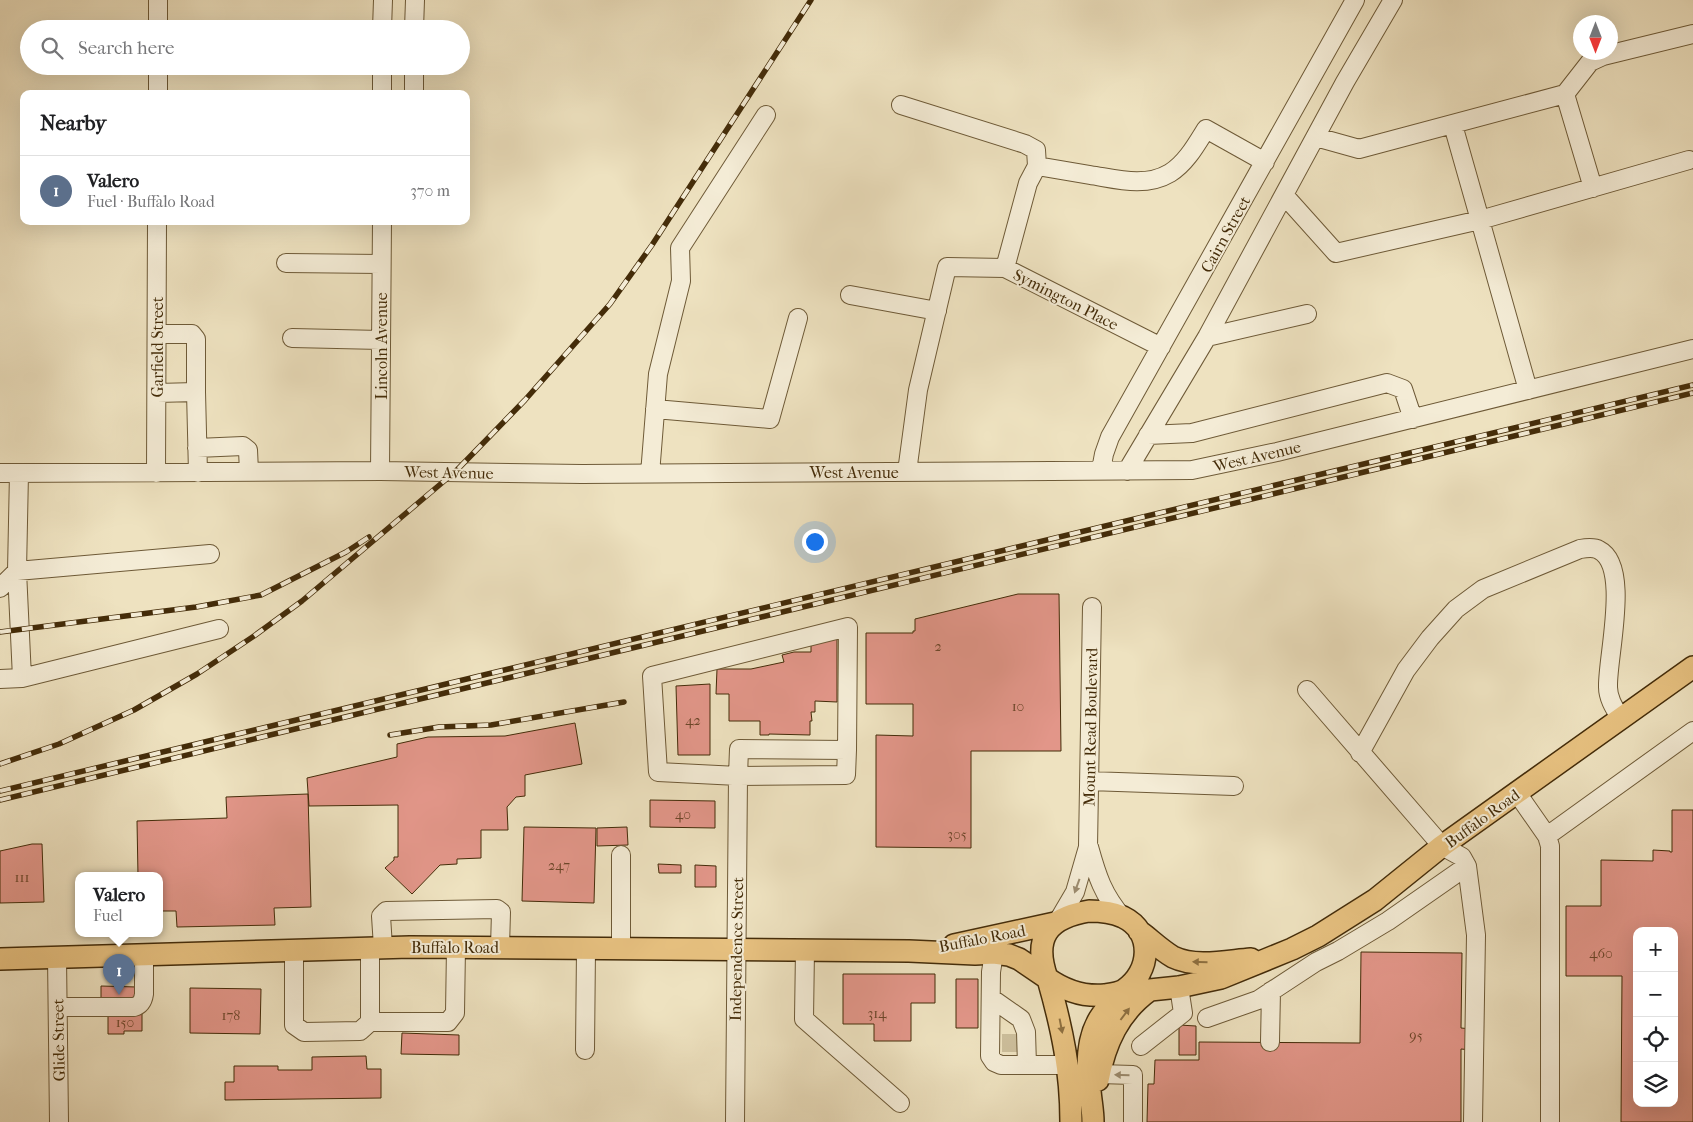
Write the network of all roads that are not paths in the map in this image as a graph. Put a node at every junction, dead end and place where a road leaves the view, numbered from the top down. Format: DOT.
graph roads {
  1 [pos="158,0"];
  2 [pos="383,0"];
  3 [pos="415,0"];
  4 [pos="1355,0"];
  5 [pos="1393,0"];
  6 [pos="158,20"];
  7 [pos="382,20"];
  8 [pos="414,20"];
  9 [pos="1693,34"];
  10 [pos="158,75"];
  11 [pos="382,75"];
  12 [pos="414,75"];
  13 [pos="158,90"];
  14 [pos="382,90"];
  15 [pos="414,90"];
  16 [pos="1565,94"];
  17 [pos="901,105"];
  18 [pos="766,115"];
  19 [pos="1453,125"];
  20 [pos="1316,136"];
  21 [pos="1689,160"];
  22 [pos="1265,162"];
  23 [pos="1037,166"];
  24 [pos="1593,188"];
  25 [pos="1284,195"];
  26 [pos="1480,220"];
  27 [pos="157,225"];
  28 [pos="382,225"];
  29 [pos="286,263"];
  30 [pos="381,264"];
  31 [pos="1005,268"];
  32 [pos="850,295"];
  33 [pos="937,310"];
  34 [pos="1307,314"];
  35 [pos="798,318"];
  36 [pos="157,334"];
  37 [pos="1207,337"];
  38 [pos="292,338"];
  39 [pos="381,340"];
  40 [pos="1161,347"];
  41 [pos="1693,350"];
  42 [pos="1528,390"];
  43 [pos="196,392"];
  44 [pos="156,393"];
  45 [pos="655,409"];
  46 [pos="1413,419"];
  47 [pos="1148,435"];
  48 [pos="197,448"];
  49 [pos="1101,470"];
  50 [pos="380,471"];
  51 [pos="1127,471"];
  52 [pos="249,472"];
  53 [pos="907,472"];
  54 [pos="0,473"];
  55 [pos="19,473"];
  56 [pos="156,473"];
  57 [pos="198,473"];
  58 [pos="650,474"];
  59 [pos="210,554"];
  60 [pos="17,571"];
  61 [pos="0,588"];
  62 [pos="1092,607"];
  63 [pos="219,629"];
  64 [pos="1693,667"];
  65 [pos="22,678"];
  66 [pos="0,679"];
  67 [pos="1307,690"];
  68 [pos="1621,719"];
  69 [pos="1693,731"];
  70 [pos="847,750"];
  71 [pos="1360,753"];
  72 [pos="738,776"];
  73 [pos="1089,781"];
  74 [pos="1234,786"];
  75 [pos="1517,793"];
  76 [pos="1546,836"];
  77 [pos="1442,846"];
  78 [pos="1088,847"];
  79 [pos="621,855"];
  80 [pos="1467,866"];
  81 [pos="1056,922"];
  82 [pos="1131,924"];
  83 [pos="376,947"];
  84 [pos="456,947"];
  85 [pos="500,947"];
  86 [pos="586,949"];
  87 [pos="621,949"];
  88 [pos="294,950"];
  89 [pos="736,950"];
  90 [pos="805,950"];
  91 [pos="910,951"];
  92 [pos="994,953"];
  93 [pos="144,955"];
  94 [pos="57,957"];
  95 [pos="1266,958"];
  96 [pos="0,959"];
  97 [pos="1048,979"];
  98 [pos="1179,987"];
  99 [pos="1123,990"];
  100 [pos="1150,990"];
  101 [pos="1271,992"];
  102 [pos="991,998"];
  103 [pos="58,1007"];
  104 [pos="1207,1018"];
  105 [pos="370,1022"];
  106 [pos="1270,1042"];
  107 [pos="1009,1043"];
  108 [pos="1141,1046"];
  109 [pos="585,1050"];
  110 [pos="1026,1065"];
  111 [pos="1068,1065"];
  112 [pos="1099,1074"];
  113 [pos="900,1103"];
  114 [pos="1093,1115"];
  115 [pos="59,1122"];
  116 [pos="734,1122"];
  117 [pos="1070,1122"];
  118 [pos="1133,1122"];
  119 [pos="1473,1122"];
  120 [pos="1550,1122"];
  1 -- 6 [label="street"];
  2 -- 7 [label="street"];
  3 -- 8 [label="street"];
  4 -- 22 [label="street, Cairn Street"];
  5 -- 20 [label="street"];
  9 -- 16 [label="street"];
  10 -- 13 [label="street"];
  11 -- 14 [label="street"];
  12 -- 15 [label="street"];
  16 -- 19 [label="street"];
  16 -- 24 [label="street"];
  17 -- 23 [label="street"];
  18 -- 45 [label="street"];
  19 -- 20 [label="street"];
  19 -- 26 [label="street"];
  20 -- 25 [label="street"];
  21 -- 24 [label="street"];
  22 -- 23 [label="street"];
  22 -- 40 [label="street, Cairn Street"];
  23 -- 31 [label="street, Symington Place"];
  24 -- 26 [label="street"];
  25 -- 26 [label="street"];
  25 -- 37 [label="street"];
  26 -- 42 [label="street"];
  27 -- 36 [label="street, Garfield Street"];
  28 -- 30 [label="street, Lincoln Avenue"];
  29 -- 30 [label="street"];
  30 -- 39 [label="street, Lincoln Avenue"];
  31 -- 33 [label="street"];
  31 -- 40 [label="street, Symington Place"];
  32 -- 33 [label="street"];
  33 -- 53 [label="street"];
  34 -- 37 [label="street"];
  35 -- 45 [label="street"];
  36 -- 43 [label="street"];
  36 -- 44 [label="street, Garfield Street"];
  37 -- 47 [label="street"];
  38 -- 39 [label="street"];
  39 -- 50 [label="street, Lincoln Avenue"];
  40 -- 49 [label="street, Cairn Street"];
  41 -- 42 [label="street, West Avenue"];
  42 -- 46 [label="street, West Avenue"];
  43 -- 44 [label="street"];
  43 -- 48 [label="street"];
  44 -- 56 [label="street, Garfield Street"];
  45 -- 58 [label="street"];
  46 -- 47 [label="street"];
  46 -- 51 [label="street, West Avenue"];
  47 -- 51 [label="street"];
  48 -- 52 [label="street"];
  48 -- 57 [label="street"];
  49 -- 51 [label="street, West Avenue"];
  49 -- 53 [label="street, West Avenue"];
  50 -- 52 [label="street, West Avenue"];
  50 -- 58 [label="street, West Avenue"];
  52 -- 57 [label="street, West Avenue"];
  53 -- 58 [label="street, West Avenue"];
  54 -- 55 [label="street, West Avenue"];
  55 -- 56 [label="street, West Avenue"];
  55 -- 60 [label="street"];
  56 -- 57 [label="street, West Avenue"];
  59 -- 60 [label="street"];
  60 -- 61 [label="street"];
  60 -- 65 [label="street"];
  62 -- 73 [label="street, Mount Read Boulevard"];
  63 -- 65 [label="street"];
  64 -- 68 [label="main road, Buffalo Road"];
  65 -- 66 [label="street"];
  67 -- 71 [label="street"];
  68 -- 71 [label="street"];
  68 -- 75 [label="main road, Buffalo Road"];
  69 -- 76 [label="street"];
  70 -- 72 [label="street"];
  70 -- 72 [label="street, Independence Street"];
  70 -- 72 [label="street"];
  71 -- 77 [label="street"];
  72 -- 89 [label="street, Independence Street"];
  73 -- 74 [label="street"];
  73 -- 78 [label="street, Mount Read Boulevard"];
  75 -- 76 [label="street"];
  75 -- 77 [label="main road, Buffalo Road"];
  76 -- 120 [label="street"];
  77 -- 80 [label="street"];
  77 -- 95 [label="main road, Buffalo Road"];
  78 -- 81 [label="street, one-way"];
  78 -- 82 [label="street"];
  79 -- 87 [label="street"];
  80 -- 101 [label="street"];
  80 -- 119 [label="street"];
  81 -- 82 [label="main road"];
  81 -- 91 [label="main road, Buffalo Road"];
  81 -- 97 [label="main road"];
  95 -- 82 [label="main road, Buffalo Road, one-way"];
  82 -- 99 [label="main road"];
  83 -- 84 [label="main road, Buffalo Road"];
  83 -- 85 [label="street"];
  83 -- 88 [label="main road, Buffalo Road"];
  83 -- 105 [label="street"];
  84 -- 85 [label="main road, Buffalo Road"];
  84 -- 105 [label="street"];
  85 -- 86 [label="main road, Buffalo Road"];
  86 -- 87 [label="main road, Buffalo Road"];
  86 -- 109 [label="street"];
  87 -- 89 [label="main road, Buffalo Road"];
  88 -- 93 [label="main road, Buffalo Road"];
  88 -- 105 [label="street"];
  89 -- 90 [label="main road, Buffalo Road"];
  89 -- 116 [label="street, Independence Street"];
  90 -- 91 [label="main road, Buffalo Road"];
  90 -- 113 [label="street"];
  91 -- 92 [label="main road, Buffalo Road"];
  92 -- 97 [label="main road, Buffalo Road"];
  92 -- 102 [label="street"];
  93 -- 94 [label="main road, Buffalo Road"];
  93 -- 103 [label="street"];
  94 -- 96 [label="main road, Buffalo Road"];
  94 -- 103 [label="street, Glide Street"];
  95 -- 98 [label="main road, Buffalo Road"];
  97 -- 99 [label="main road"];
  97 -- 111 [label="main road, one-way"];
  98 -- 100 [label="main road, Buffalo Road"];
  98 -- 108 [label="street"];
  99 -- 100 [label="main road, Buffalo Road"];
  99 -- 114 [label="main road"];
  112 -- 100 [label="main road, one-way"];
  101 -- 104 [label="street"];
  101 -- 106 [label="street"];
  102 -- 107 [label="street"];
  102 -- 107 [label="street"];
  103 -- 115 [label="street, Glide Street"];
  107 -- 110 [label="street"];
  107 -- 110 [label="street"];
  110 -- 111 [label="street"];
  111 -- 117 [label="main road"];
  112 -- 114 [label="main road"];
  118 -- 112 [label="street, one-way"];
}
